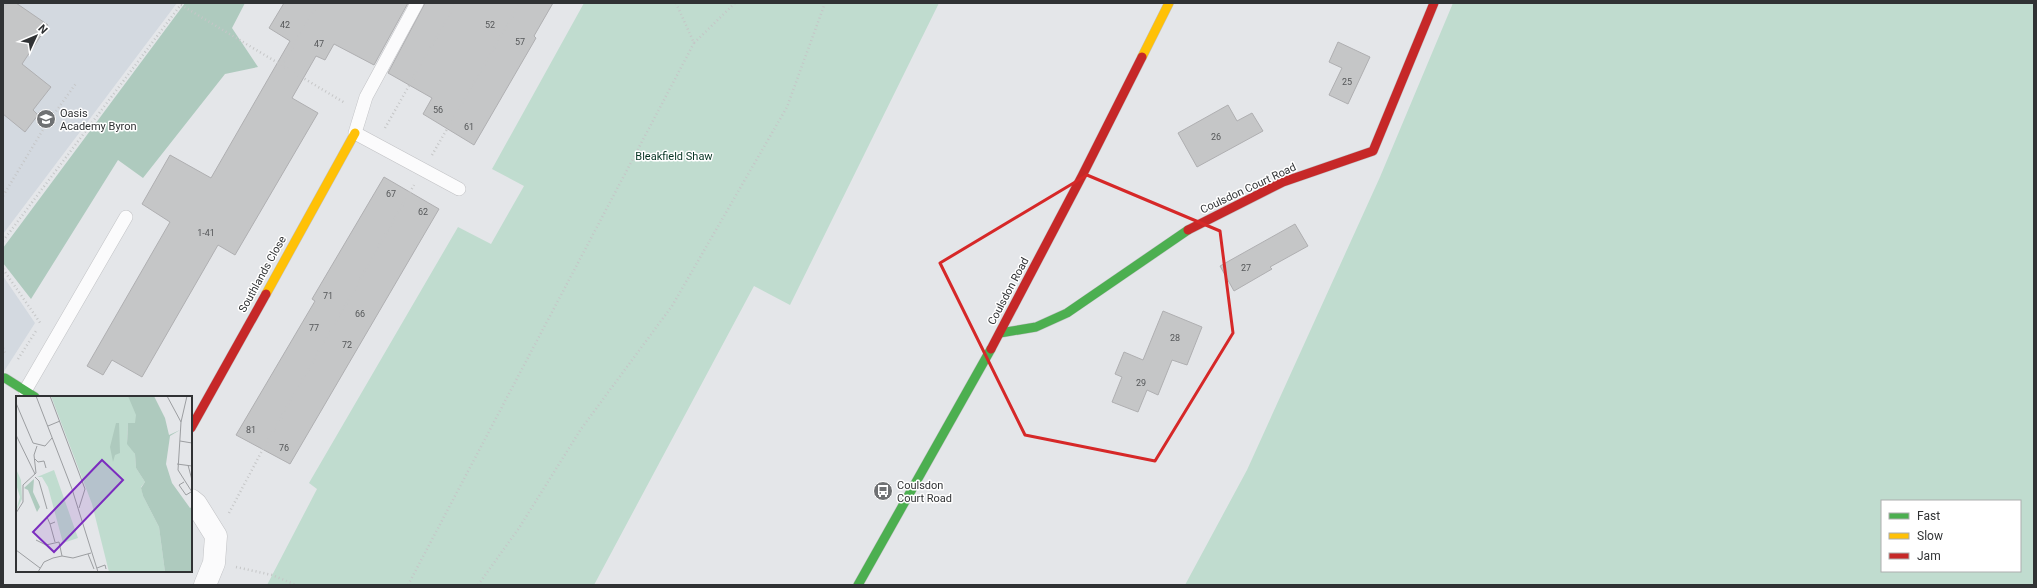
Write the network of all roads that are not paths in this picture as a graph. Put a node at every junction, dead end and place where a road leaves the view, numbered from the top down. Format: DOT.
graph roads {
  1 [pos="417,3"];
  2 [pos="1169,3"];
  3 [pos="1434,3"];
  4 [pos="355,133"];
  5 [pos="459,189"];
  6 [pos="126,217"];
  7 [pos="1000,333"];
  8 [pos="4,377"];
  9 [pos="30,394"];
  10 [pos="192,426"];
  11 [pos="192,501"];
  12 [pos="205,585"];
  13 [pos="858,585"];
  1 -- 4 [label="lane"];
  2 -- 7 [label="street, Coulsdon Road"];
  3 -- 7 [label="street, Coulsdon Court Road"];
  4 -- 5 [label="lane"];
  4 -- 10 [label="street, Southlands Close"];
  6 -- 9 [label="lane"];
  7 -- 13 [label="street, Coulsdon Road"];
  8 -- 9 [label="street"];
  11 -- 12 [label="street"];
}
